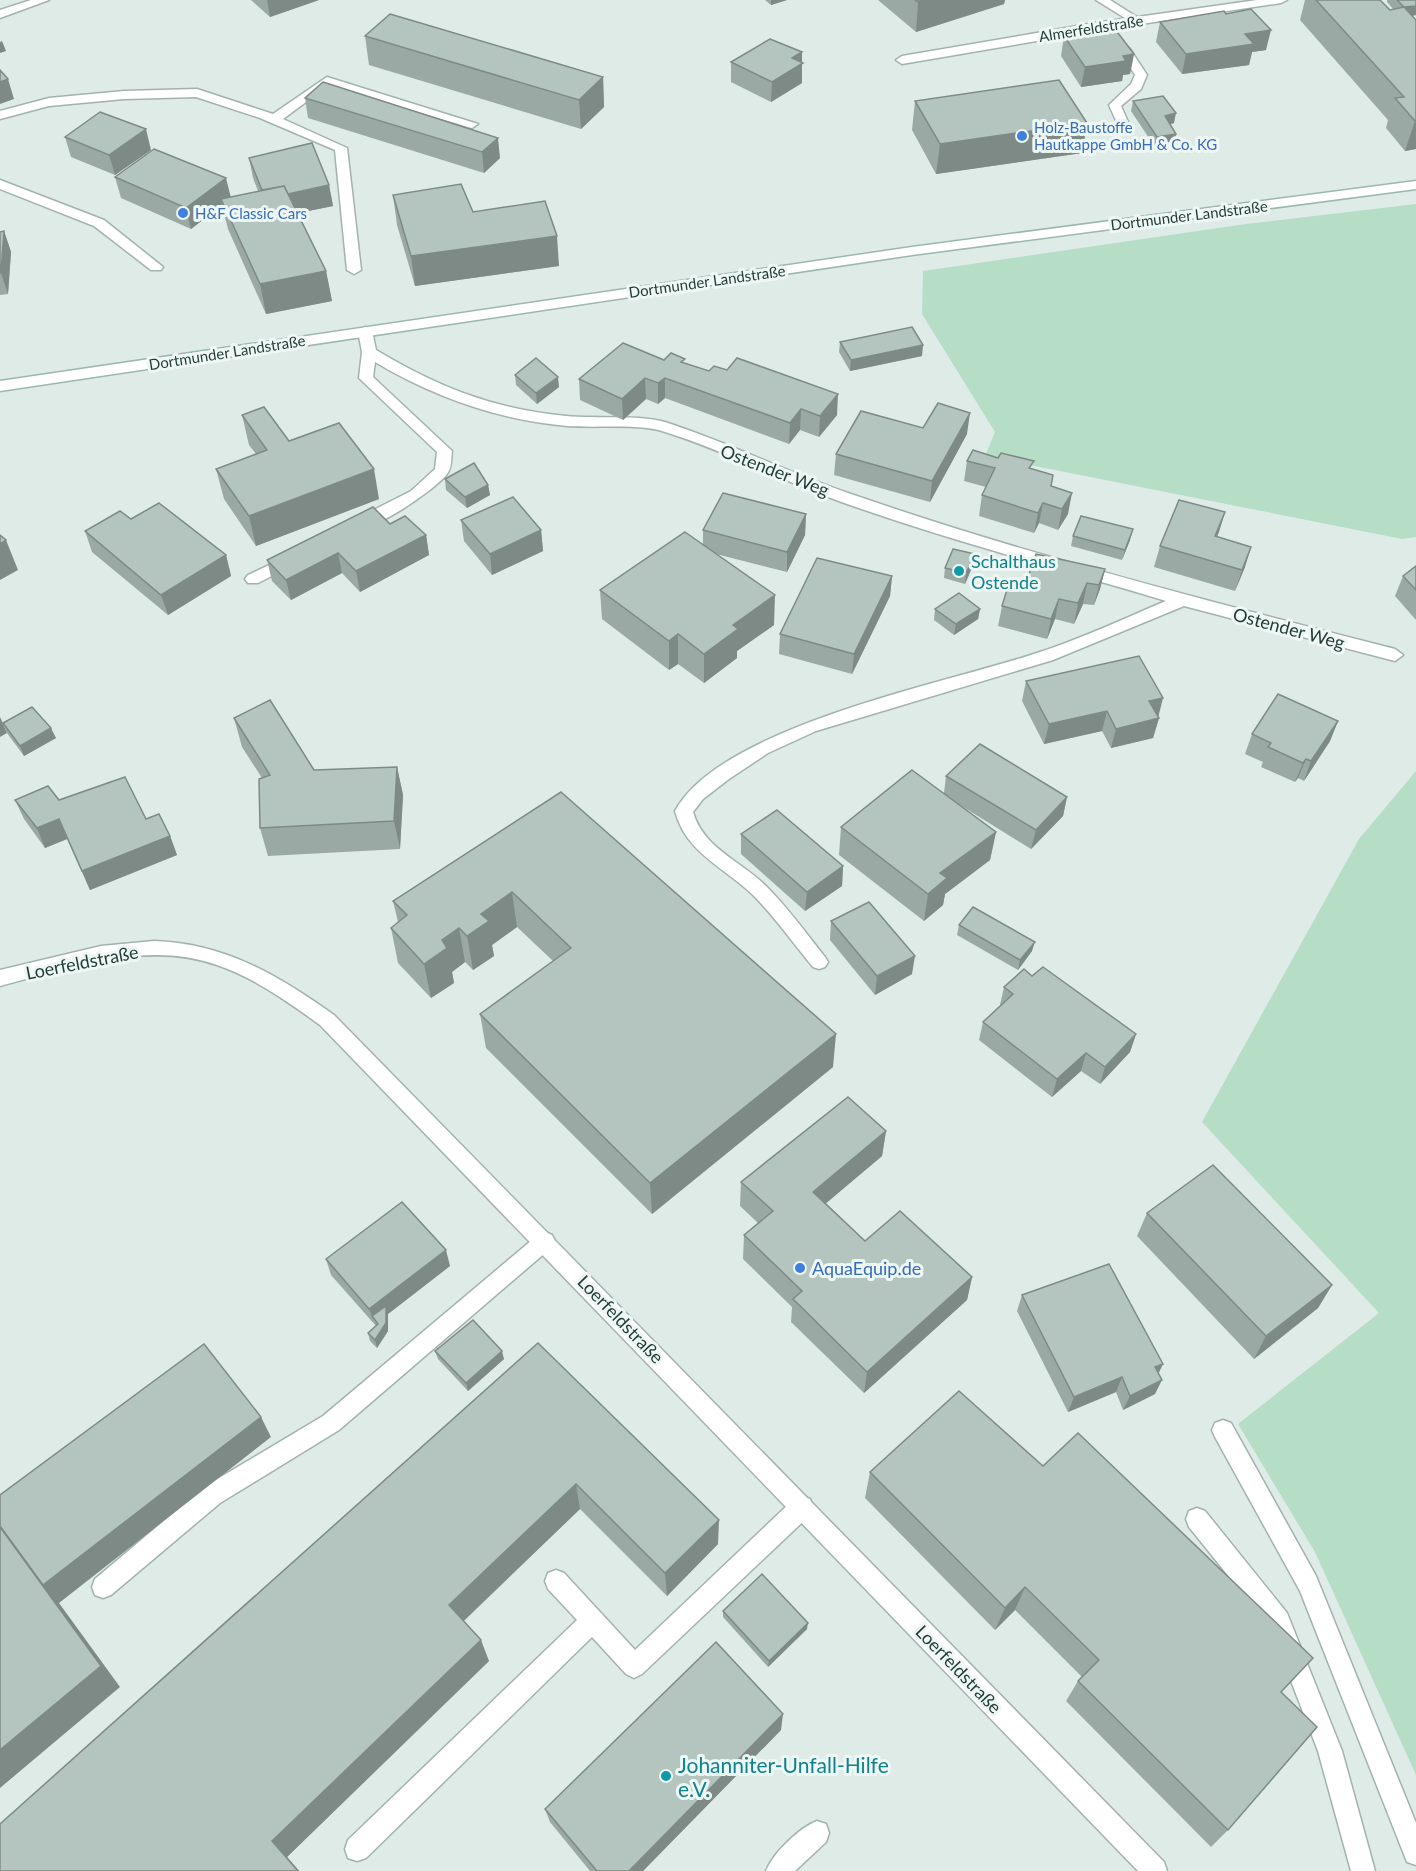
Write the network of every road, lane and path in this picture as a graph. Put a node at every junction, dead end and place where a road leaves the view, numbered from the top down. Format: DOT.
graph roads {
  1 [pos="43,0"];
  2 [pos="1102,0"];
  3 [pos="1281,0"];
  4 [pos="2,11"];
  5 [pos="1137,21"];
  6 [pos="1095,27"];
  7 [pos="902,60"];
  8 [pos="0,115"];
  9 [pos="274,119"];
  10 [pos="1122,122"];
  11 [pos="472,124"];
  12 [pos="0,184"];
  13 [pos="1416,185"];
  14 [pos="156,267"];
  15 [pos="354,270"];
  16 [pos="365,331"];
  17 [pos="369,351"];
  18 [pos="0,386"];
  19 [pos="345,532"];
  20 [pos="304,553"];
  21 [pos="253,579"];
  22 [pos="1183,600"];
  23 [pos="1395,655"];
  24 [pos="819,962"];
  25 [pos="0,978"];
  26 [pos="545,1241"];
  27 [pos="1223,1430"];
  28 [pos="802,1507"];
  29 [pos="1197,1519"];
  30 [pos="556,1581"];
  31 [pos="103,1587"];
  32 [pos="592,1621"];
  33 [pos="817,1833"];
  34 [pos="357,1850"];
  35 [pos="1416,1853"];
  36 [pos="778,1871"];
  37 [pos="1155,1871"];
  38 [pos="1363,1871"];
  1 -- 4 [label="street"];
  2 -- 5 [label="street"];
  3 -- 5 [label="street, Almerfeldstraße"];
  5 -- 6 [label="street, Almerfeldstraße"];
  6 -- 7 [label="street, Almerfeldstraße"];
  6 -- 10 [label="street"];
  8 -- 9 [label="street"];
  9 -- 11 [label="street"];
  9 -- 15 [label="street"];
  12 -- 14 [label="street"];
  13 -- 16 [label="street, Dortmunder Landstraße"];
  16 -- 17 [label="street"];
  16 -- 18 [label="street, Dortmunder Landstraße"];
  17 -- 19 [label="street"];
  17 -- 22 [label="street, Ostender Weg"];
  20 -- 21 [label="street"];
  22 -- 23 [label="street, Ostender Weg"];
  22 -- 24 [label="street"];
  25 -- 26 [label="street, Loerfeldstraße"];
  26 -- 28 [label="street, Loerfeldstraße"];
  26 -- 31 [label="street"];
  27 -- 35 [label="street"];
  28 -- 32 [label="street"];
  28 -- 37 [label="street, Loerfeldstraße"];
  29 -- 38 [label="street"];
  30 -- 32 [label="street"];
  32 -- 34 [label="street"];
  33 -- 36 [label="street"];
}
